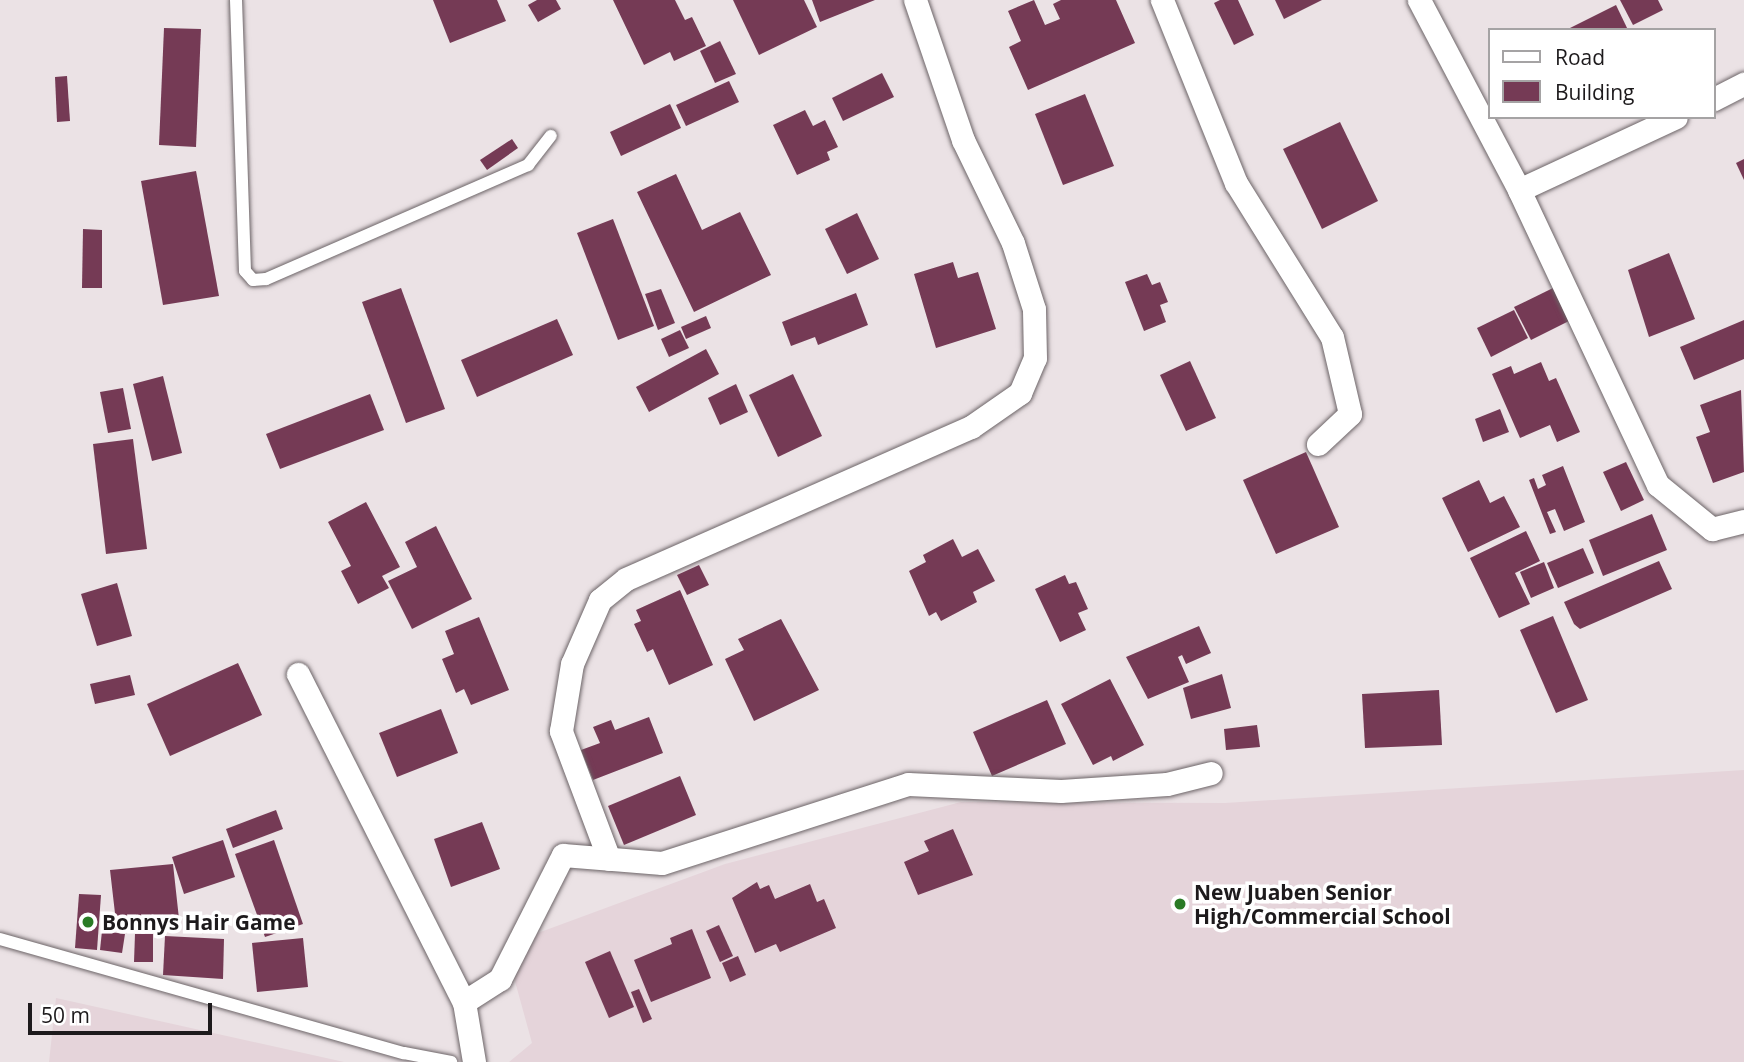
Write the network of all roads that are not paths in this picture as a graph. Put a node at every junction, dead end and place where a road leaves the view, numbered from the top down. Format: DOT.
graph roads {
  1 [pos="236,0"];
  2 [pos="915,0"];
  3 [pos="1162,0"];
  4 [pos="1419,0"];
  5 [pos="1744,85"];
  6 [pos="1716,98"];
  7 [pos="1672,119"];
  8 [pos="551,136"];
  9 [pos="1519,190"];
  10 [pos="1318,444"];
  11 [pos="1744,521"];
  12 [pos="298,674"];
  13 [pos="1211,773"];
  14 [pos="609,859"];
  15 [pos="0,939"];
  16 [pos="464,1002"];
  17 [pos="451,1062"];
  18 [pos="474,1062"];
  1 -- 8 [label="lane"];
  2 -- 14 [label="street"];
  3 -- 10 [label="street"];
  4 -- 9 [label="street"];
  5 -- 6 [label="street"];
  7 -- 9 [label="street"];
  9 -- 11 [label="street"];
  12 -- 16 [label="street"];
  13 -- 14 [label="street"];
  14 -- 16 [label="street"];
  15 -- 17 [label="lane"];
  16 -- 18 [label="street"];
}
